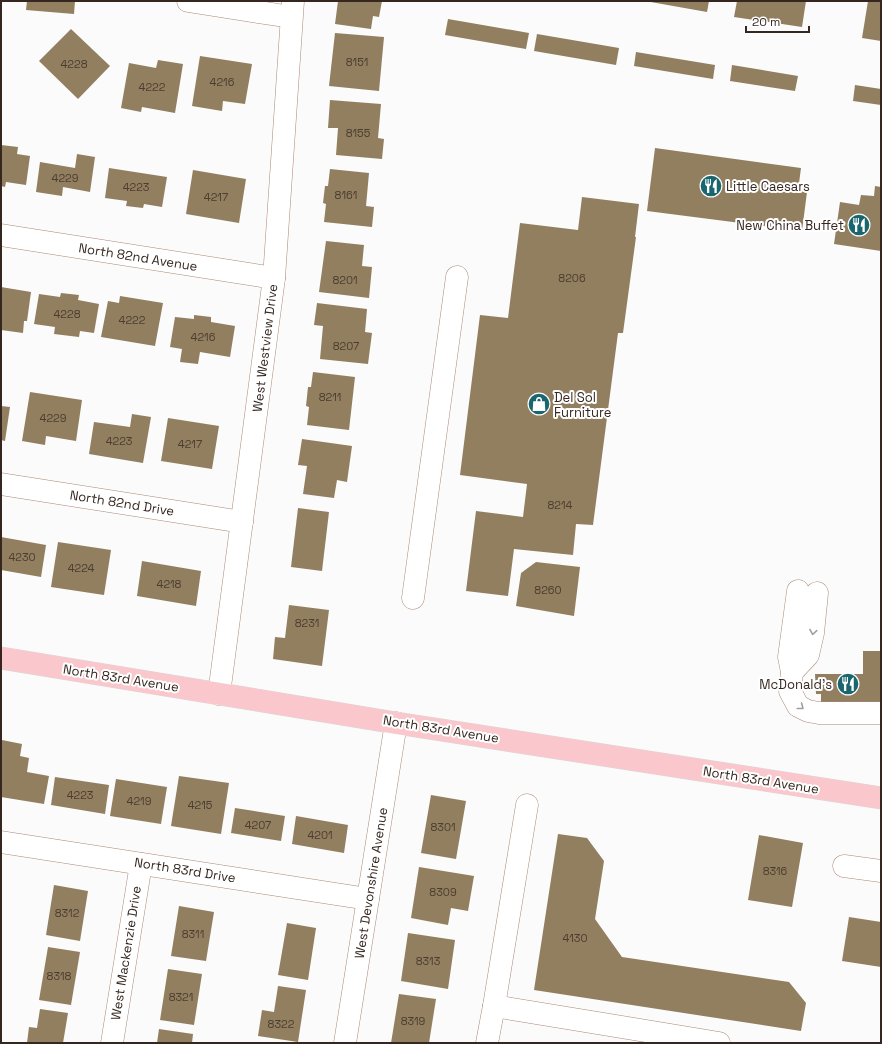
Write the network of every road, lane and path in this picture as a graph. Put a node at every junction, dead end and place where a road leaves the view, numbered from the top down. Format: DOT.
graph roads {
  1 [pos="188,1"];
  2 [pos="292,9"];
  3 [pos="1,235"];
  4 [pos="457,277"];
  5 [pos="274,278"];
  6 [pos="1,484"];
  7 [pos="242,522"];
  8 [pos="808,592"];
  9 [pos="413,598"];
  10 [pos="1,658"];
  11 [pos="220,694"];
  12 [pos="881,713"];
  13 [pos="396,723"];
  14 [pos="881,798"];
  15 [pos="527,805"];
  16 [pos="1,842"];
  17 [pos="141,864"];
  18 [pos="844,866"];
  19 [pos="881,871"];
  20 [pos="368,899"];
  21 [pos="494,1006"];
  22 [pos="688,1041"];
  23 [pos="112,1043"];
  24 [pos="345,1043"];
  25 [pos="487,1043"];
  26 [pos="719,1043"];
  1 -- 2 [label="street"];
  2 -- 5 [label="street, West Westview Drive"];
  3 -- 5 [label="street, North 82nd Avenue"];
  4 -- 9 [label="street"];
  5 -- 7 [label="street, West Westview Drive"];
  6 -- 7 [label="street, North 82nd Drive"];
  7 -- 11 [label="street, West Westview Drive"];
  8 -- 12 [label="street, one-way"];
  10 -- 11 [label="main road, North 83rd Avenue"];
  11 -- 13 [label="main road, North 83rd Avenue"];
  13 -- 14 [label="main road, North 83rd Avenue"];
  13 -- 20 [label="street, West Devonshire Avenue"];
  15 -- 21 [label="street"];
  16 -- 17 [label="street, North 83rd Drive"];
  17 -- 20 [label="street, North 83rd Drive"];
  17 -- 23 [label="street, West Mackenzie Drive"];
  18 -- 19 [label="street"];
  20 -- 24 [label="street, West Devonshire Avenue"];
  21 -- 22 [label="street"];
  21 -- 25 [label="street"];
  22 -- 26 [label="street"];
}
